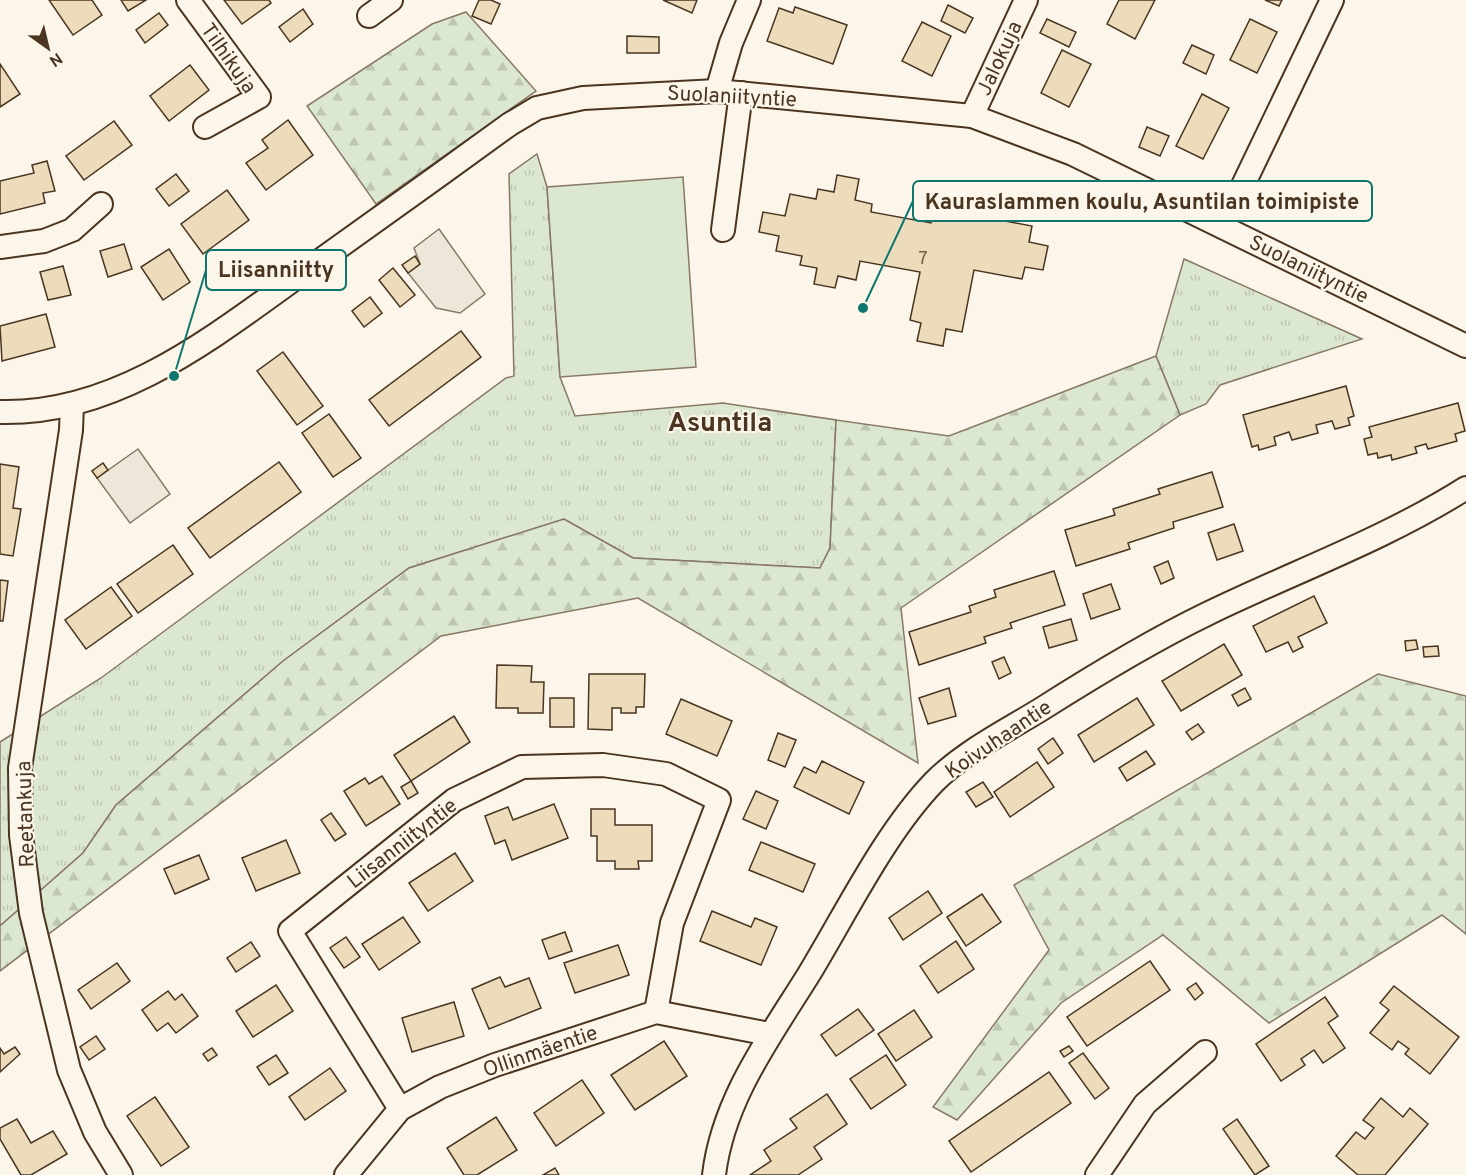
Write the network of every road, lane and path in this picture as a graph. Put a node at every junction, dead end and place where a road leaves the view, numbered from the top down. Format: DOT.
graph roads {
  1 [pos="188,0"];
  2 [pos="391,0"];
  3 [pos="748,0"];
  4 [pos="1026,0"];
  5 [pos="1332,0"];
  6 [pos="369,16"];
  7 [pos="717,91"];
  8 [pos="741,93"];
  9 [pos="972,116"];
  10 [pos="205,126"];
  11 [pos="101,204"];
  12 [pos="1223,227"];
  13 [pos="723,230"];
  14 [pos="0,247"];
  15 [pos="1466,346"];
  16 [pos="72,404"];
  17 [pos="0,412"];
  18 [pos="1466,488"];
  19 [pos="656,1012"];
  20 [pos="769,1034"];
  21 [pos="1206,1052"];
  22 [pos="400,1109"];
  23 [pos="121,1175"];
  24 [pos="346,1175"];
  25 [pos="714,1175"];
  26 [pos="1097,1175"];
  1 -- 10 [label="street, Tilhikuja"];
  2 -- 6 [label="street"];
  3 -- 7 [label="street"];
  4 -- 9 [label="street, Jalokuja"];
  5 -- 12 [label="street"];
  7 -- 8 [label="street, Suolaniityntie"];
  7 -- 16 [label="street, Suolaniityntie"];
  8 -- 9 [label="street, Suolaniityntie"];
  8 -- 13 [label="street"];
  9 -- 12 [label="street, Suolaniityntie"];
  11 -- 14 [label="street"];
  12 -- 15 [label="street, Suolaniityntie"];
  16 -- 17 [label="street, Suolaniityntie"];
  16 -- 23 [label="street, Reetankuja"];
  18 -- 20 [label="street, Koivuhaantie"];
  19 -- 20 [label="street, Ollinmäentie"];
  19 -- 22 [label="street, Ollinmäentie"];
  19 -- 22 [label="street, Liisanniityntie"];
  20 -- 25 [label="street, Koivuhaantie"];
  21 -- 26 [label="street"];
  22 -- 24 [label="street, Ollinmäentie"];
}
